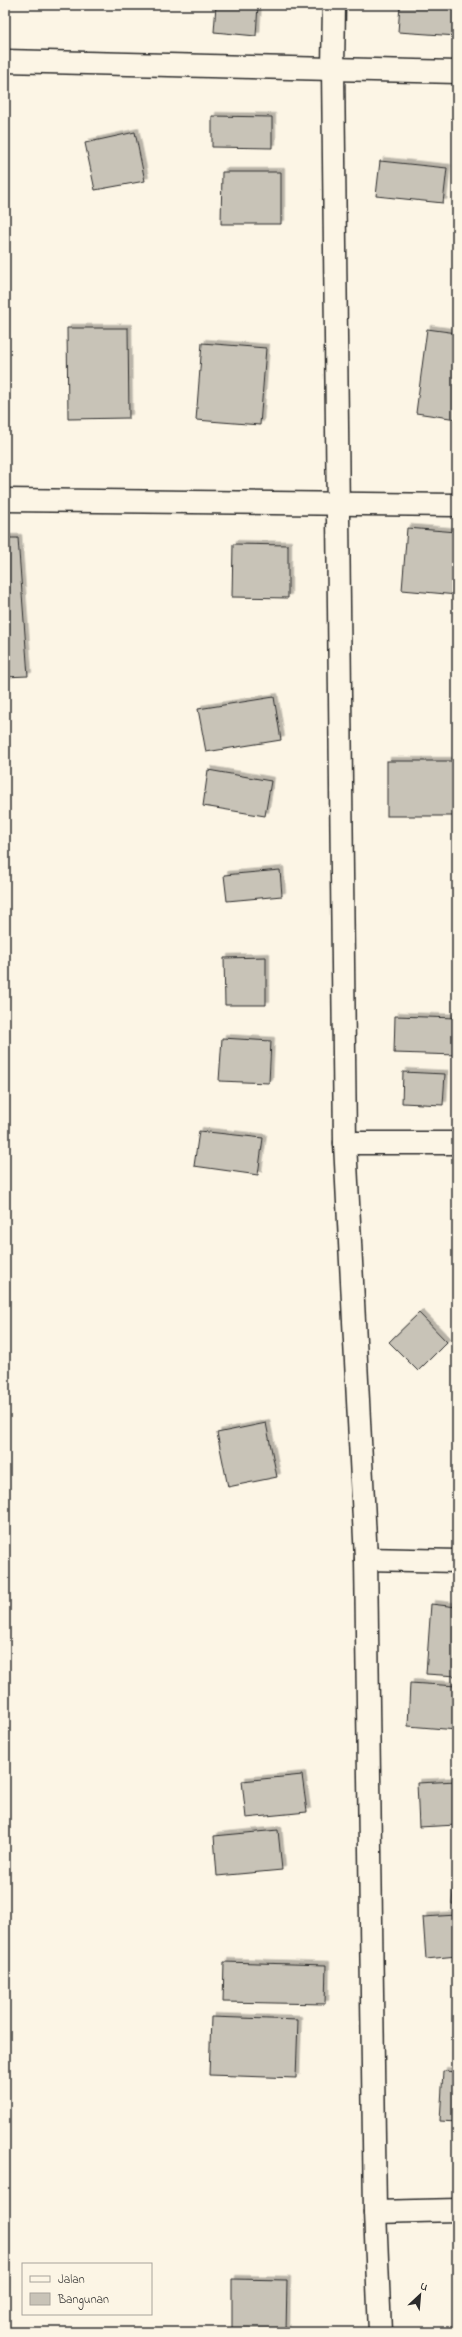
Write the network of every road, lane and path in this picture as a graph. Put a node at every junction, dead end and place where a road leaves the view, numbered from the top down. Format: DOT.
graph roads {
  1 [pos="334,5"];
  2 [pos="5,61"];
  3 [pos="333,68"];
  4 [pos="457,72"];
  5 [pos="5,500"];
  6 [pos="338,504"];
  7 [pos="457,505"];
  8 [pos="345,1143"];
  9 [pos="457,1143"];
  10 [pos="366,1559"];
  11 [pos="457,1560"];
  12 [pos="457,2210"];
  13 [pos="375,2212"];
  14 [pos="380,2332"];
  1 -- 3 [label="street"];
  2 -- 3 [label="street"];
  3 -- 4 [label="street"];
  3 -- 6 [label="street"];
  5 -- 6 [label="street"];
  6 -- 7 [label="street"];
  6 -- 8 [label="street"];
  8 -- 9 [label="street"];
  8 -- 10 [label="street"];
  10 -- 11 [label="street"];
  10 -- 13 [label="street"];
  12 -- 13 [label="street"];
  13 -- 14 [label="street"];
}
